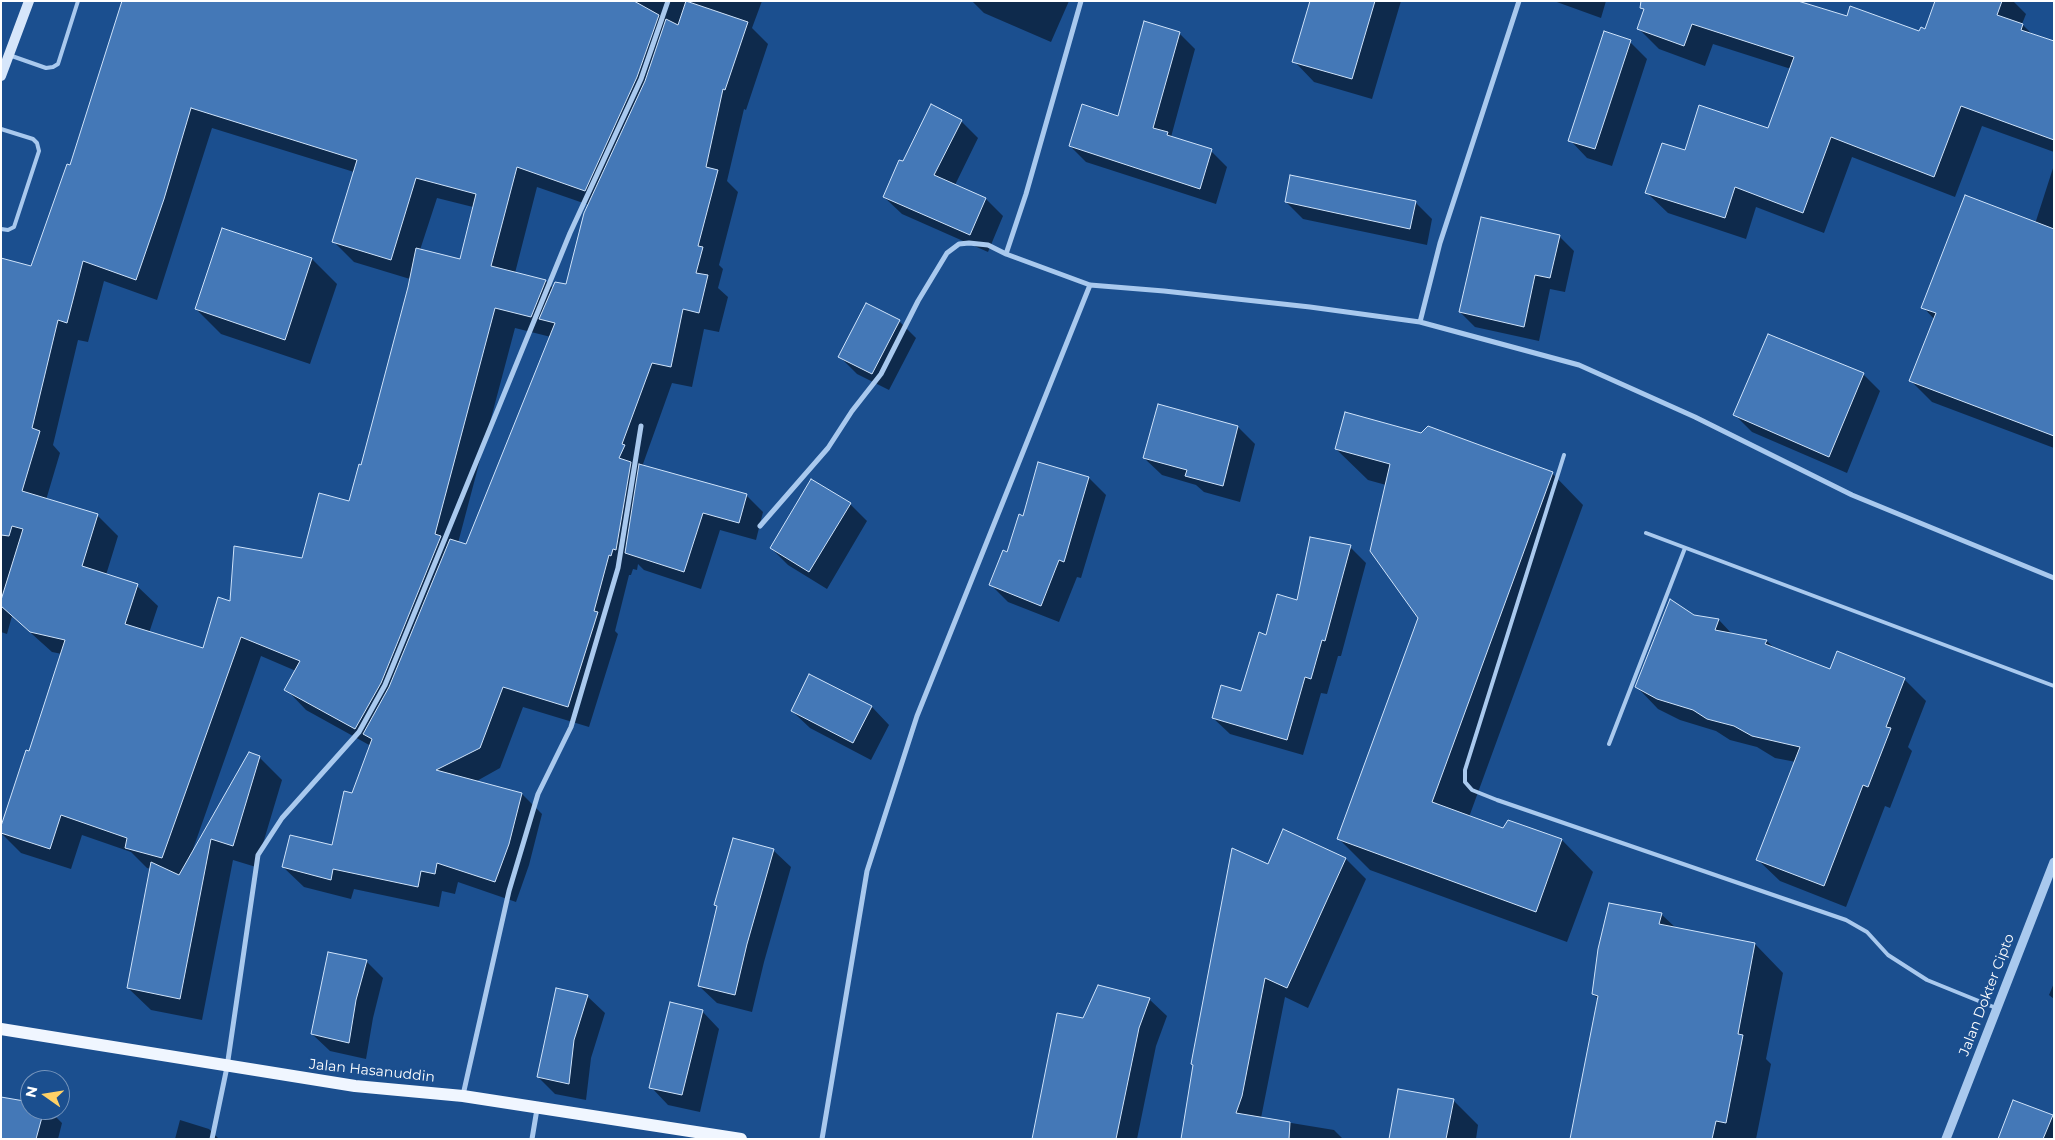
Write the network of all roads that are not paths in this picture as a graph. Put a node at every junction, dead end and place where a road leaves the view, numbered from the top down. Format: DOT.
graph roads {
  1 [pos="28,1"];
  2 [pos="78,1"];
  3 [pos="668,1"];
  4 [pos="1081,1"];
  5 [pos="1519,1"];
  6 [pos="9,55"];
  7 [pos="1,76"];
  8 [pos="1,129"];
  9 [pos="1,229"];
  10 [pos="1006,254"];
  11 [pos="1090,285"];
  12 [pos="1420,322"];
  13 [pos="641,426"];
  14 [pos="1564,455"];
  15 [pos="760,526"];
  16 [pos="1646,533"];
  17 [pos="1685,548"];
  18 [pos="2054,578"];
  19 [pos="2054,686"];
  20 [pos="1609,744"];
  21 [pos="2054,862"];
  22 [pos="1996,1008"];
  23 [pos="1,1029"];
  24 [pos="227,1067"];
  25 [pos="462,1096"];
  26 [pos="537,1108"];
  27 [pos="212,1139"];
  28 [pos="532,1139"];
  29 [pos="741,1139"];
  30 [pos="822,1139"];
  31 [pos="1946,1139"];
  1 -- 6 [label="main road"];
  2 -- 6 [label="lane"];
  3 -- 24 [label="street"];
  4 -- 10 [label="street"];
  5 -- 12 [label="street"];
  6 -- 7 [label="main road"];
  8 -- 9 [label="lane"];
  10 -- 11 [label="street"];
  10 -- 15 [label="street"];
  11 -- 12 [label="street"];
  11 -- 30 [label="street"];
  12 -- 18 [label="street"];
  13 -- 25 [label="street"];
  14 -- 22 [label="lane"];
  16 -- 17 [label="lane"];
  17 -- 19 [label="lane"];
  17 -- 20 [label="lane"];
  21 -- 22 [label="street, Jalan Dokter Cipto"];
  22 -- 31 [label="street, Jalan Dokter Cipto"];
  23 -- 24 [label="main road, Jalan Hasanuddin"];
  24 -- 25 [label="main road, Jalan Hasanuddin"];
  24 -- 27 [label="street"];
  25 -- 26 [label="main road, Jalan Hasanuddin"];
  26 -- 28 [label="street"];
  26 -- 29 [label="main road, Jalan Hasanuddin"];
}
